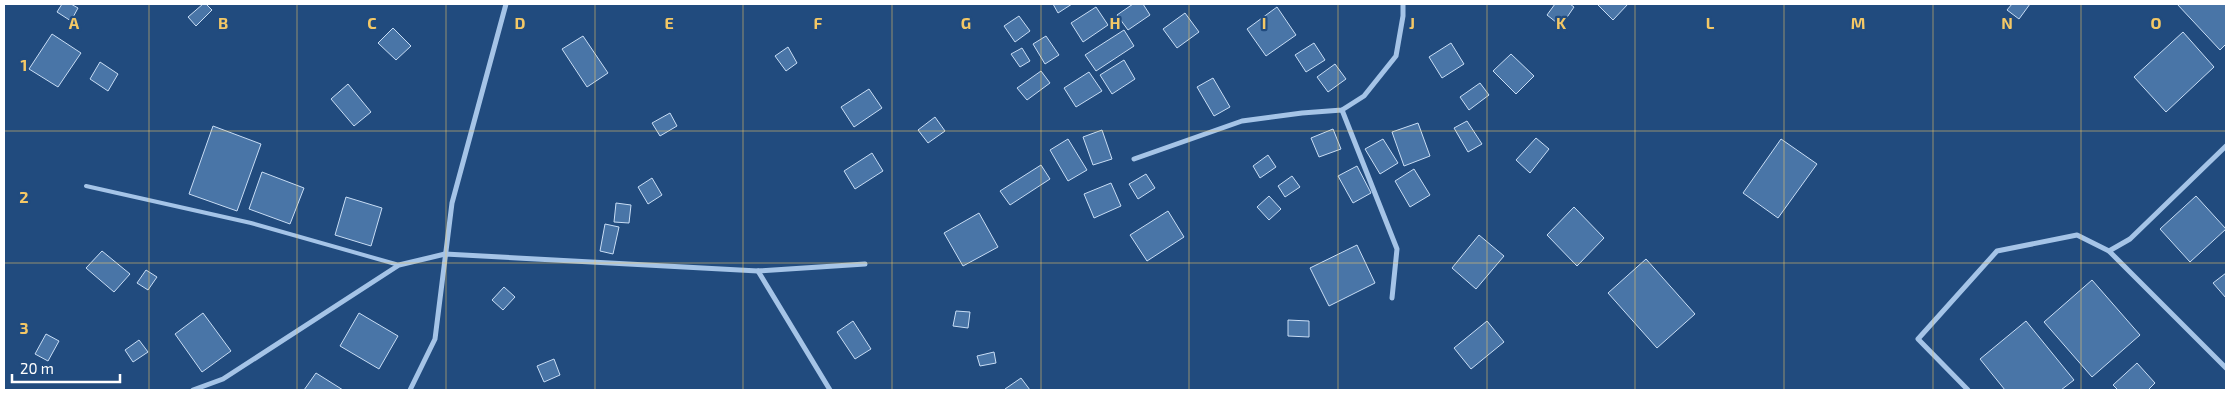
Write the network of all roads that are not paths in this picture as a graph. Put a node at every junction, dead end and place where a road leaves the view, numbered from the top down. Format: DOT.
graph roads {
  1 [pos="506,4"];
  2 [pos="1403,4"];
  3 [pos="1342,110"];
  4 [pos="2226,146"];
  5 [pos="1134,159"];
  6 [pos="86,186"];
  7 [pos="2109,251"];
  8 [pos="445,254"];
  9 [pos="865,264"];
  10 [pos="399,265"];
  11 [pos="758,271"];
  12 [pos="1392,298"];
  13 [pos="2226,368"];
  14 [pos="193,390"];
  15 [pos="410,390"];
  16 [pos="830,390"];
  17 [pos="1968,390"];
  1 -- 8 [label="street"];
  2 -- 3 [label="street"];
  3 -- 5 [label="street"];
  3 -- 12 [label="street"];
  4 -- 7 [label="street"];
  6 -- 10 [label="lane"];
  7 -- 13 [label="street"];
  7 -- 17 [label="street"];
  8 -- 10 [label="street"];
  8 -- 11 [label="street"];
  8 -- 15 [label="street"];
  9 -- 11 [label="street"];
  10 -- 14 [label="street"];
  11 -- 16 [label="street"];
}
